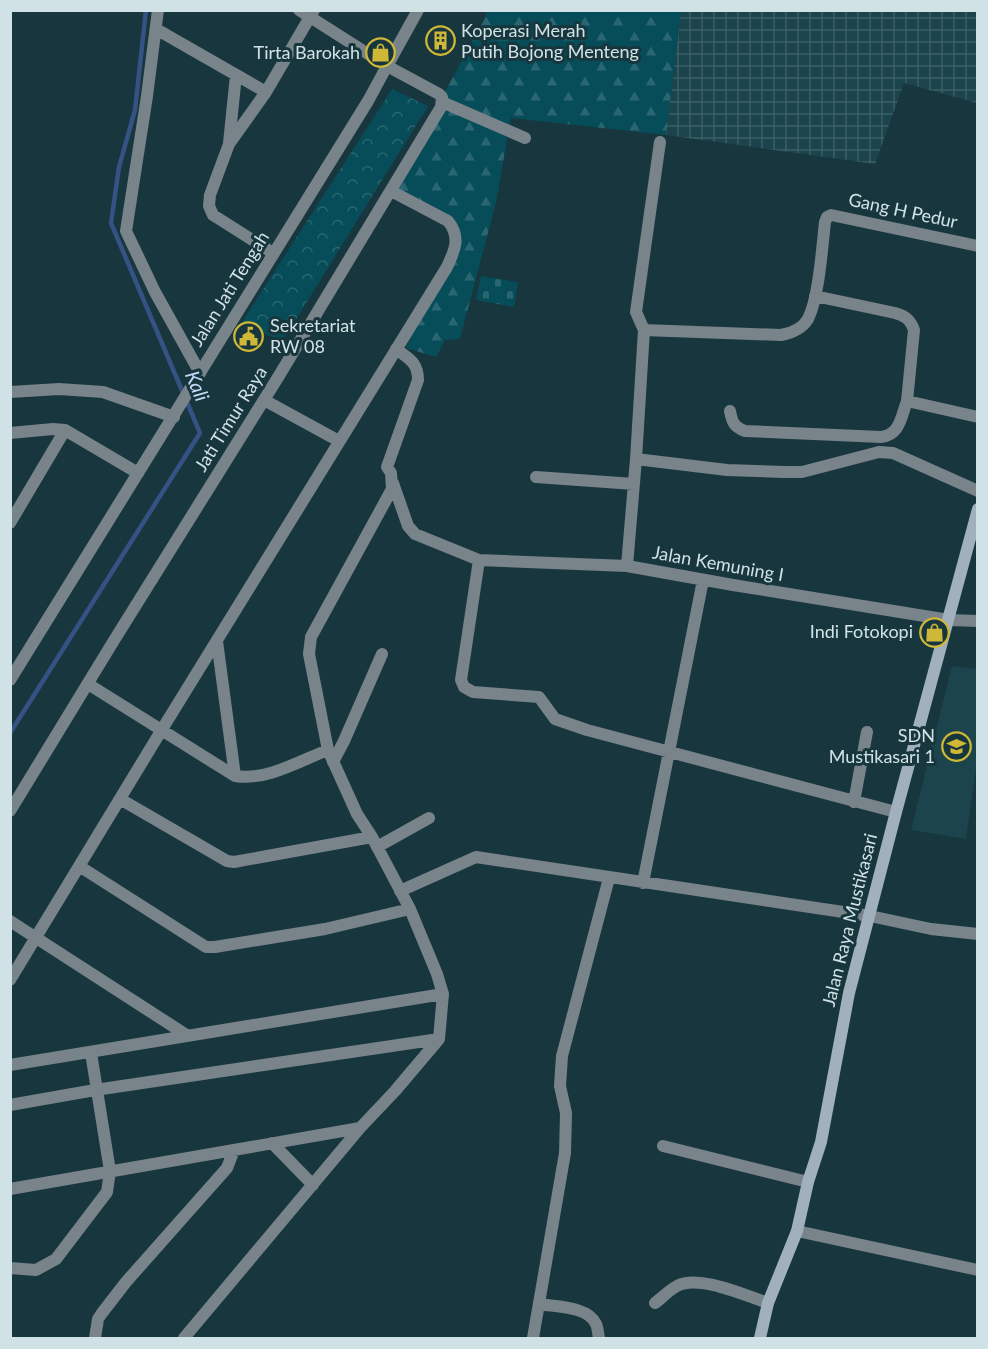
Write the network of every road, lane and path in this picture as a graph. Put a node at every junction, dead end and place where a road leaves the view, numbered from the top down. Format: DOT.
graph roads {
  1 [pos="158,10"];
  2 [pos="418,10"];
  3 [pos="307,13"];
  4 [pos="156,29"];
  5 [pos="387,66"];
  6 [pos="236,75"];
  7 [pos="266,92"];
  8 [pos="442,102"];
  9 [pos="525,138"];
  10 [pos="660,142"];
  11 [pos="229,144"];
  12 [pos="391,190"];
  13 [pos="978,246"];
  14 [pos="273,253"];
  15 [pos="815,296"];
  16 [pos="644,330"];
  17 [pos="396,349"];
  18 [pos="200,373"];
  19 [pos="10,392"];
  20 [pos="264,400"];
  21 [pos="907,401"];
  22 [pos="730,411"];
  23 [pos="174,417"];
  24 [pos="978,417"];
  25 [pos="65,430"];
  26 [pos="10,433"];
  27 [pos="339,441"];
  28 [pos="636,459"];
  29 [pos="138,473"];
  30 [pos="536,477"];
  31 [pos="393,482"];
  32 [pos="634,484"];
  33 [pos="978,490"];
  34 [pos="978,509"];
  35 [pos="10,523"];
  36 [pos="479,560"];
  37 [pos="627,566"];
  38 [pos="703,580"];
  39 [pos="949,620"];
  40 [pos="978,621"];
  41 [pos="217,641"];
  42 [pos="382,654"];
  43 [pos="12,672"];
  44 [pos="88,684"];
  45 [pos="161,731"];
  46 [pos="867,732"];
  47 [pos="328,750"];
  48 [pos="668,751"];
  49 [pos="333,762"];
  50 [pos="235,776"];
  51 [pos="120,799"];
  52 [pos="854,802"];
  53 [pos="10,811"];
  54 [pos="896,812"];
  55 [pos="429,818"];
  56 [pos="375,842"];
  57 [pos="79,866"];
  58 [pos="609,878"];
  59 [pos="643,883"];
  60 [pos="400,891"];
  61 [pos="410,909"];
  62 [pos="870,916"];
  63 [pos="10,921"];
  64 [pos="978,934"];
  65 [pos="37,937"];
  66 [pos="10,980"];
  67 [pos="443,994"];
  68 [pos="188,1036"];
  69 [pos="439,1039"];
  70 [pos="91,1053"];
  71 [pos="10,1065"];
  72 [pos="95,1090"];
  73 [pos="10,1105"];
  74 [pos="360,1128"];
  75 [pos="272,1143"];
  76 [pos="663,1146"];
  77 [pos="234,1150"];
  78 [pos="110,1171"];
  79 [pos="808,1182"];
  80 [pos="313,1185"];
  81 [pos="10,1189"];
  82 [pos="797,1231"];
  83 [pos="10,1268"];
  84 [pos="978,1270"];
  85 [pos="768,1303"];
  86 [pos="539,1304"];
  87 [pos="655,1304"];
  88 [pos="95,1338"];
  89 [pos="184,1338"];
  90 [pos="533,1338"];
  91 [pos="599,1338"];
  92 [pos="760,1338"];
  1 -- 4 [label="street"];
  2 -- 5 [label="street, Jalan Jati Tengah"];
  3 -- 5 [label="street"];
  3 -- 7 [label="street"];
  4 -- 6 [label="street"];
  4 -- 18 [label="street"];
  5 -- 8 [label="street"];
  5 -- 14 [label="street, Jalan Jati Tengah"];
  6 -- 7 [label="street"];
  6 -- 11 [label="street"];
  7 -- 11 [label="street"];
  8 -- 9 [label="street"];
  8 -- 12 [label="street, Jati Timur Raya"];
  10 -- 16 [label="street"];
  11 -- 14 [label="street"];
  12 -- 17 [label="street"];
  12 -- 20 [label="street, Jati Timur Raya"];
  13 -- 15 [label="street, Gang H Pedur"];
  14 -- 18 [label="street, Jalan Jati Tengah"];
  15 -- 16 [label="street"];
  15 -- 21 [label="street"];
  16 -- 28 [label="street"];
  17 -- 27 [label="street"];
  17 -- 31 [label="street"];
  18 -- 23 [label="street, Jalan Jati Tengah"];
  19 -- 23 [label="street"];
  20 -- 27 [label="street"];
  20 -- 44 [label="street, Jati Timur Raya"];
  21 -- 22 [label="street"];
  21 -- 24 [label="street"];
  23 -- 29 [label="street, Jalan Jati Tengah"];
  25 -- 26 [label="street"];
  25 -- 29 [label="street"];
  25 -- 35 [label="street"];
  27 -- 41 [label="street"];
  28 -- 32 [label="street"];
  28 -- 33 [label="street"];
  29 -- 43 [label="street, Jalan Jati Tengah"];
  30 -- 32 [label="street"];
  31 -- 36 [label="street, Jalan Kemuning I"];
  31 -- 47 [label="street"];
  32 -- 37 [label="street"];
  34 -- 39 [label="main road, Jalan Raya Mustikasari"];
  36 -- 37 [label="street, Jalan Kemuning I"];
  36 -- 48 [label="street"];
  37 -- 38 [label="street, Jalan Kemuning I"];
  38 -- 39 [label="street, Jalan Kemuning I"];
  38 -- 48 [label="street"];
  39 -- 40 [label="street, Jalan Kemuning I"];
  39 -- 54 [label="main road, Jalan Raya Mustikasari"];
  41 -- 45 [label="street"];
  41 -- 50 [label="street"];
  42 -- 49 [label="street"];
  44 -- 45 [label="street"];
  44 -- 53 [label="street, Jati Timur Raya"];
  45 -- 50 [label="street"];
  45 -- 51 [label="street"];
  46 -- 52 [label="street"];
  47 -- 49 [label="street"];
  47 -- 50 [label="street"];
  48 -- 52 [label="street"];
  48 -- 59 [label="street"];
  49 -- 56 [label="street"];
  51 -- 56 [label="street"];
  51 -- 57 [label="street"];
  52 -- 54 [label="street"];
  54 -- 62 [label="main road, Jalan Raya Mustikasari"];
  55 -- 56 [label="street"];
  56 -- 60 [label="street"];
  57 -- 61 [label="street"];
  57 -- 65 [label="street"];
  58 -- 59 [label="street"];
  58 -- 60 [label="street"];
  58 -- 86 [label="street"];
  59 -- 62 [label="street"];
  60 -- 61 [label="street"];
  61 -- 67 [label="street"];
  62 -- 64 [label="street"];
  62 -- 79 [label="main road, Jalan Raya Mustikasari"];
  63 -- 65 [label="street"];
  65 -- 66 [label="street"];
  65 -- 68 [label="street"];
  67 -- 68 [label="street"];
  67 -- 69 [label="street"];
  68 -- 70 [label="street"];
  69 -- 72 [label="street"];
  69 -- 74 [label="street"];
  70 -- 71 [label="street"];
  70 -- 72 [label="street"];
  72 -- 73 [label="street"];
  72 -- 78 [label="street"];
  74 -- 75 [label="street"];
  74 -- 80 [label="street"];
  75 -- 77 [label="street"];
  75 -- 80 [label="street"];
  76 -- 79 [label="street"];
  77 -- 78 [label="street"];
  77 -- 88 [label="street"];
  78 -- 81 [label="street"];
  78 -- 83 [label="street"];
  79 -- 82 [label="main road, Jalan Raya Mustikasari"];
  80 -- 89 [label="street"];
  82 -- 84 [label="street"];
  82 -- 85 [label="main road, Jalan Raya Mustikasari"];
  85 -- 87 [label="street"];
  85 -- 92 [label="main road, Jalan Raya Mustikasari"];
  86 -- 90 [label="street"];
  86 -- 91 [label="street"];
}
